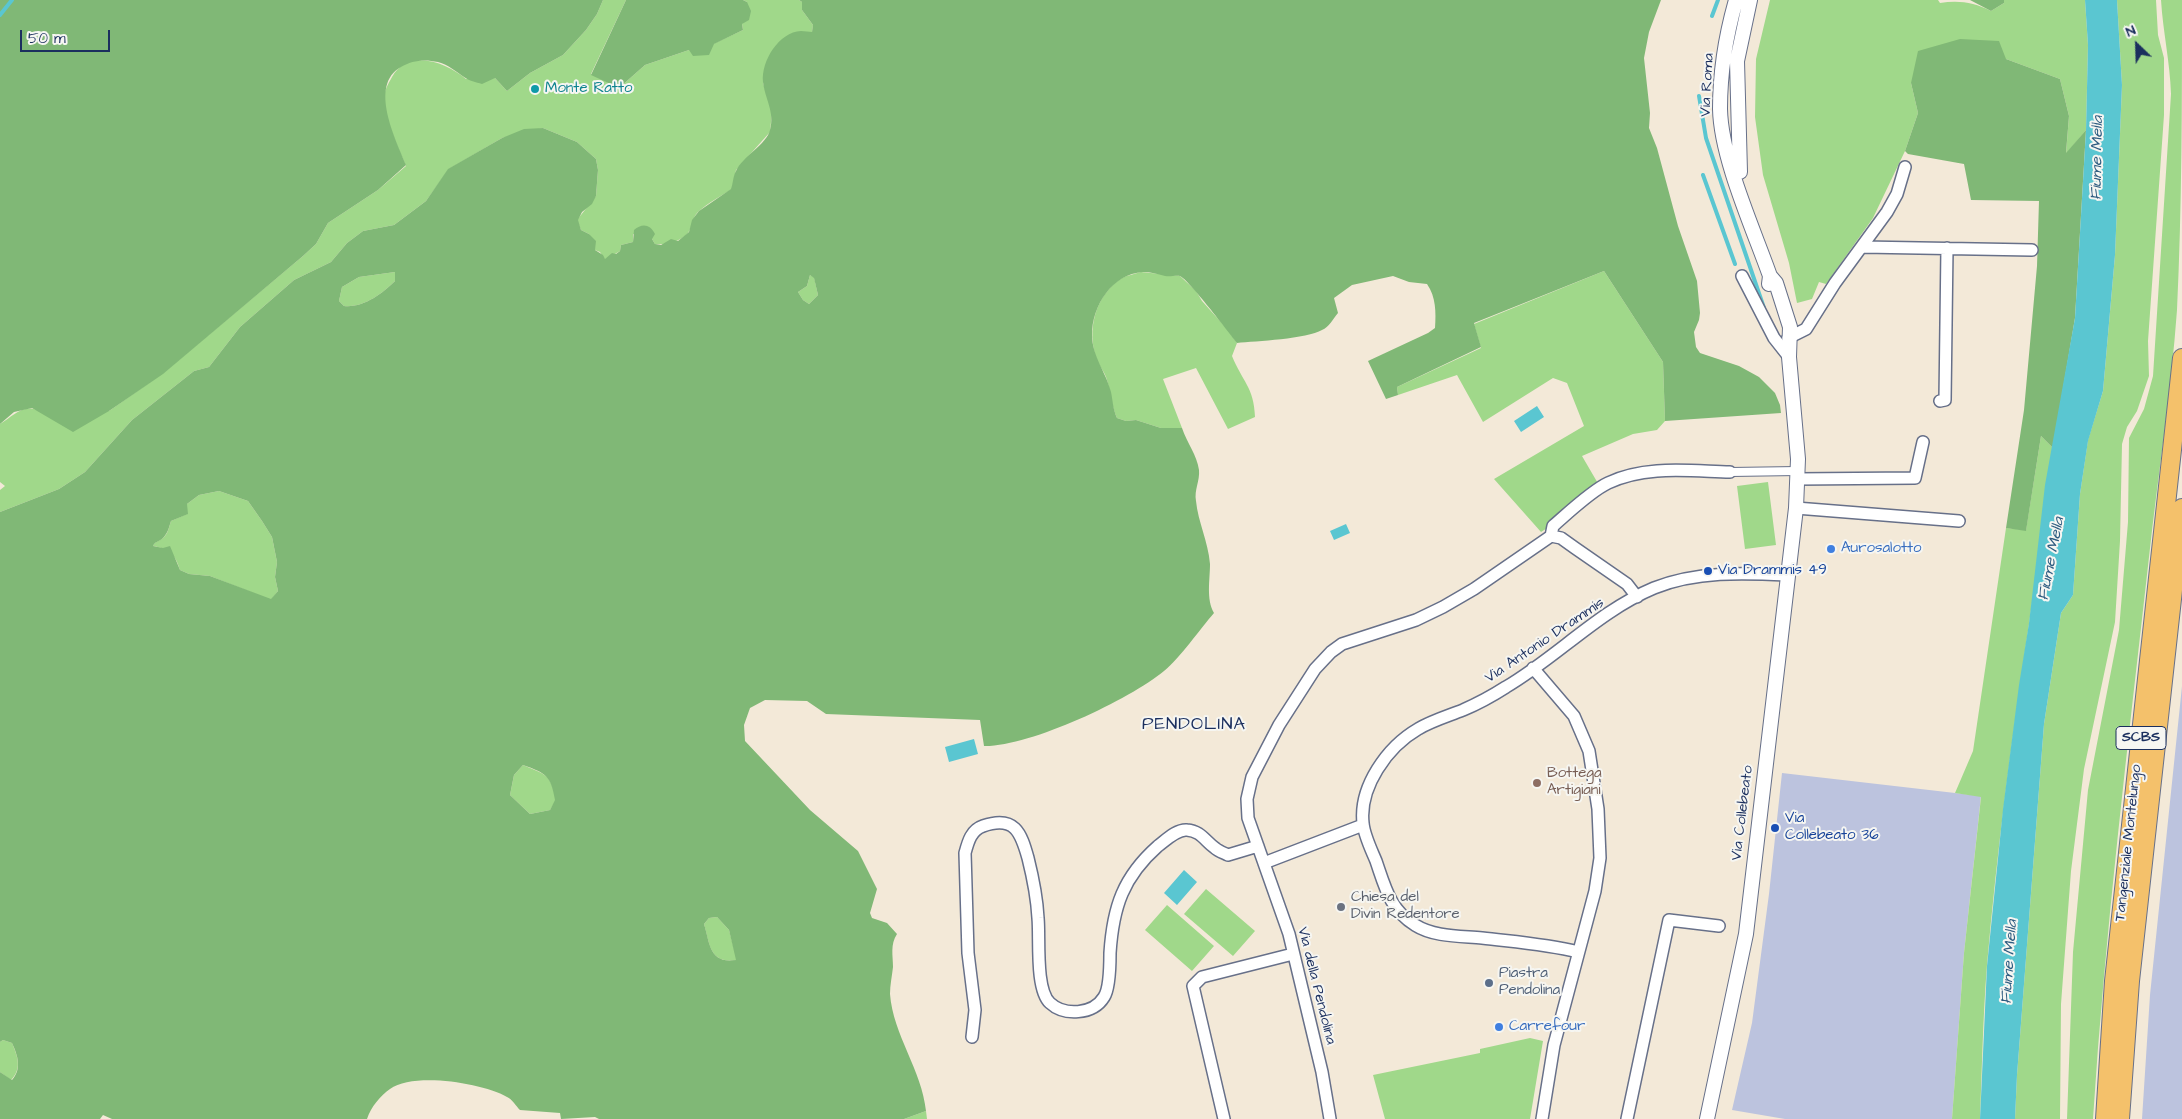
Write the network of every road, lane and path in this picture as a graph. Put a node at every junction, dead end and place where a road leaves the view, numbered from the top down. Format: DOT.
graph roads {
  1 [pos="1736,0"];
  2 [pos="1750,0"];
  3 [pos="1905,167"];
  4 [pos="1743,200"];
  5 [pos="1863,247"];
  6 [pos="1947,248"];
  7 [pos="2032,250"];
  8 [pos="1742,276"];
  9 [pos="1788,338"];
  10 [pos="1789,357"];
  11 [pos="2182,358"];
  12 [pos="1940,401"];
  13 [pos="1923,442"];
  14 [pos="1730,472"];
  15 [pos="1797,475"];
  16 [pos="1796,508"];
  17 [pos="2182,508"];
  18 [pos="1959,521"];
  19 [pos="1551,536"];
  20 [pos="1787,575"];
  21 [pos="1637,597"];
  22 [pos="1533,668"];
  23 [pos="1363,825"];
  24 [pos="1258,846"];
  25 [pos="1264,863"];
  26 [pos="1719,926"];
  27 [pos="1578,952"];
  28 [pos="1293,954"];
  29 [pos="972,1037"];
  30 [pos="1224,1119"];
  31 [pos="1330,1119"];
  32 [pos="1542,1119"];
  33 [pos="1627,1119"];
  34 [pos="1708,1119"];
  35 [pos="2105,1119"];
  36 [pos="2120,1119"];
  1 -- 4 [label="street, Via Roma"];
  2 -- 4 [label="street, Via Roma"];
  3 -- 5 [label="street"];
  4 -- 9 [label="street, Via Roma"];
  5 -- 6 [label="street"];
  5 -- 9 [label="street"];
  6 -- 7 [label="street"];
  6 -- 12 [label="street"];
  8 -- 10 [label="street"];
  9 -- 10 [label="street, Via Collebeato"];
  10 -- 15 [label="street, Via Collebeato"];
  11 -- 35 [label="highway, Tangenziale Montelungo / SCBS"];
  13 -- 15 [label="street"];
  14 -- 15 [label="street"];
  14 -- 19 [label="street, Via della Pendolina"];
  15 -- 16 [label="street, Via Collebeato"];
  16 -- 18 [label="street"];
  16 -- 20 [label="street, Via Collebeato"];
  17 -- 36 [label="highway, Tangenziale Montelungo / SCBS"];
  19 -- 21 [label="street"];
  19 -- 24 [label="street, Via della Pendolina"];
  20 -- 21 [label="street, Via Antonio Drammis"];
  20 -- 34 [label="street, Via Collebeato"];
  21 -- 22 [label="street, Via Antonio Drammis"];
  22 -- 23 [label="street, Via Antonio Drammis"];
  22 -- 27 [label="street"];
  23 -- 25 [label="street"];
  23 -- 27 [label="street, Via Antonio Drammis"];
  24 -- 25 [label="street, Via della Pendolina"];
  24 -- 29 [label="street"];
  25 -- 28 [label="street, Via della Pendolina"];
  26 -- 33 [label="street"];
  27 -- 32 [label="street"];
  28 -- 30 [label="street"];
  28 -- 31 [label="street, Via della Pendolina"];
}
